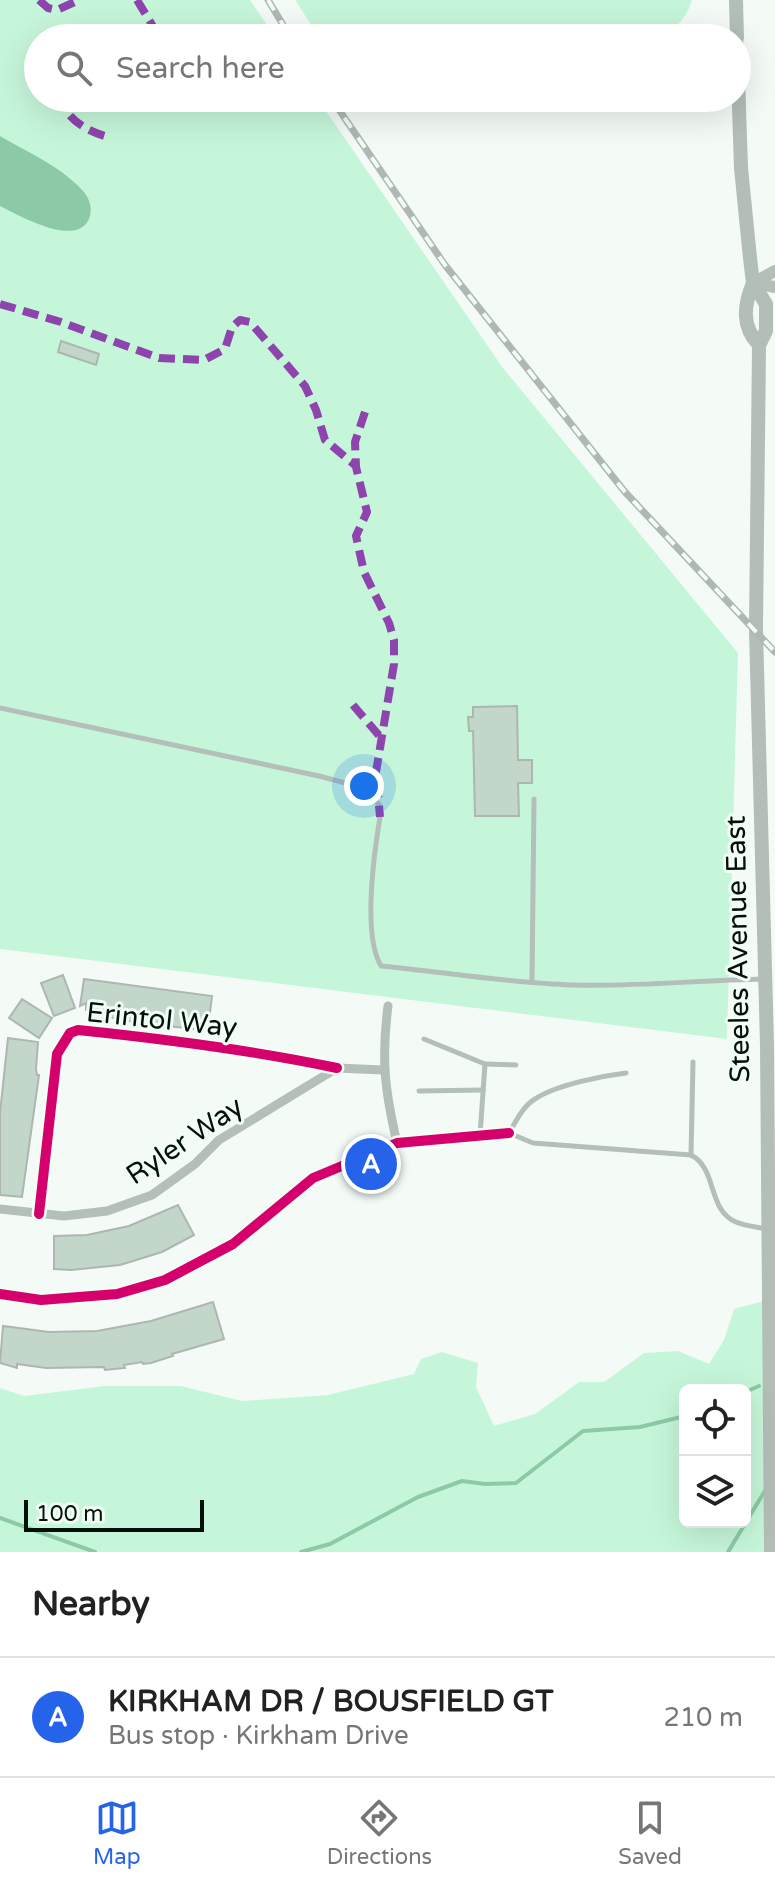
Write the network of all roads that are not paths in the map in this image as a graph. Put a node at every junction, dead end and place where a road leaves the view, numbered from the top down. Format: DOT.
graph roads {
  1 [pos="736,0"];
  2 [pos="737,24"];
  3 [pos="739,112"];
  4 [pos="775,271"];
  5 [pos="753,283"];
  6 [pos="775,287"];
  7 [pos="0,708"];
  8 [pos="534,799"];
  9 [pos="379,804"];
  10 [pos="380,817"];
  11 [pos="764,979"];
  12 [pos="532,981"];
  13 [pos="388,1006"];
  14 [pos="424,1039"];
  15 [pos="693,1062"];
  16 [pos="485,1064"];
  17 [pos="516,1065"];
  18 [pos="337,1068"];
  19 [pos="383,1070"];
  20 [pos="626,1073"];
  21 [pos="483,1090"];
  22 [pos="419,1091"];
  23 [pos="509,1133"];
  24 [pos="480,1136"];
  25 [pos="397,1143"];
  26 [pos="691,1155"];
  27 [pos="0,1209"];
  28 [pos="39,1214"];
  29 [pos="768,1229"];
  30 [pos="0,1294"];
  31 [pos="771,1552"];
  1 -- 2 [label="main road"];
  3 -- 5 [label="main road, Steeles Avenue East"];
  4 -- 5 [label="street"];
  5 -- 6 [label="street"];
  5 -- 11 [label="main road, Steeles Avenue East"];
  7 -- 9 [label="lane"];
  8 -- 12 [label="lane"];
  10 -- 12 [label="lane"];
  11 -- 12 [label="lane"];
  11 -- 29 [label="main road, Steeles Avenue East"];
  13 -- 19 [label="street"];
  14 -- 16 [label="lane"];
  15 -- 26 [label="lane"];
  16 -- 17 [label="lane"];
  16 -- 21 [label="lane"];
  18 -- 19 [label="street"];
  18 -- 28 [label="street, Ryler Way"];
  18 -- 28 [label="street, Erintol Way"];
  19 -- 25 [label="street"];
  20 -- 23 [label="lane"];
  21 -- 22 [label="lane"];
  21 -- 24 [label="lane"];
  23 -- 24 [label="street"];
  23 -- 26 [label="lane"];
  24 -- 25 [label="street"];
  25 -- 30 [label="street"];
  26 -- 29 [label="lane"];
  27 -- 28 [label="street, Ryler Way"];
  29 -- 31 [label="main road, Steeles Avenue East"];
}
